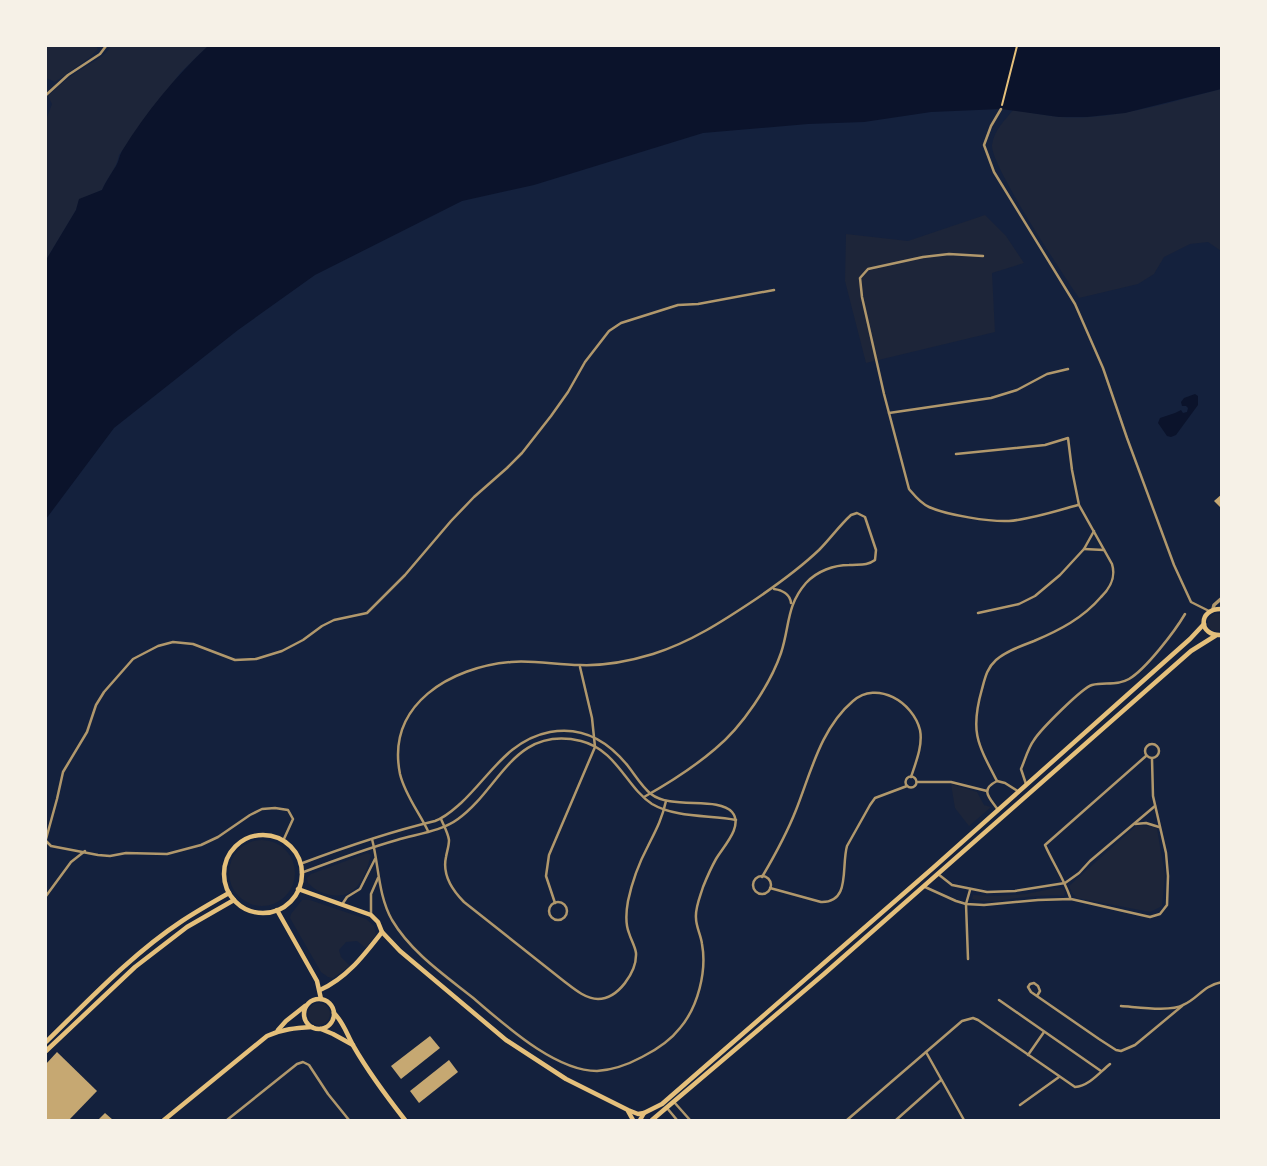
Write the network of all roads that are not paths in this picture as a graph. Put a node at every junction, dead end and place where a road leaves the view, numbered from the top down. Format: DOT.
graph roads {
  1 [pos="106,46"];
  2 [pos="46,95"];
  3 [pos="1001,109"];
  4 [pos="983,256"];
  5 [pos="774,290"];
  6 [pos="1068,369"];
  7 [pos="889,413"];
  8 [pos="956,454"];
  9 [pos="1079,505"];
  10 [pos="1094,531"];
  11 [pos="1084,549"];
  12 [pos="1104,551"];
  13 [pos="771,589"];
  14 [pos="1222,598"];
  15 [pos="791,606"];
  16 [pos="1222,609"];
  17 [pos="1211,610"];
  18 [pos="978,613"];
  19 [pos="1185,614"];
  20 [pos="1204,624"];
  21 [pos="1218,636"];
  22 [pos="580,665"];
  23 [pos="595,737"];
  24 [pos="595,747"];
  25 [pos="1146,756"];
  26 [pos="1152,759"];
  27 [pos="911,777"];
  28 [pos="997,780"];
  29 [pos="917,782"];
  30 [pos="1027,785"];
  31 [pos="907,786"];
  32 [pos="987,791"];
  33 [pos="1019,792"];
  34 [pos="651,794"];
  35 [pos="644,797"];
  36 [pos="666,801"];
  37 [pos="1155,806"];
  38 [pos="664,809"];
  39 [pos="998,810"];
  40 [pos="441,819"];
  41 [pos="736,820"];
  42 [pos="425,824"];
  43 [pos="1134,824"];
  44 [pos="444,827"];
  45 [pos="1159,827"];
  46 [pos="428,831"];
  47 [pos="372,839"];
  48 [pos="46,840"];
  49 [pos="283,841"];
  50 [pos="374,847"];
  51 [pos="85,851"];
  52 [pos="375,859"];
  53 [pos="300,864"];
  54 [pos="933,868"];
  55 [pos="302,873"];
  56 [pos="938,874"];
  57 [pos="378,877"];
  58 [pos="761,877"];
  59 [pos="1065,883"];
  60 [pos="924,886"];
  61 [pos="770,888"];
  62 [pos="299,889"];
  63 [pos="970,890"];
  64 [pos="229,893"];
  65 [pos="46,896"];
  66 [pos="1071,899"];
  67 [pos="234,900"];
  68 [pos="555,903"];
  69 [pos="966,904"];
  70 [pos="341,905"];
  71 [pos="277,910"];
  72 [pos="371,915"];
  73 [pos="382,932"];
  74 [pos="968,959"];
  75 [pos="1222,982"];
  76 [pos="320,990"];
  77 [pos="1037,996"];
  78 [pos="321,999"];
  79 [pos="999,1000"];
  80 [pos="306,1005"];
  81 [pos="1121,1006"];
  82 [pos="1182,1006"];
  83 [pos="334,1013"];
  84 [pos="312,1027"];
  85 [pos="320,1029"];
  86 [pos="277,1031"];
  87 [pos="1044,1031"];
  88 [pos="46,1042"];
  89 [pos="353,1045"];
  90 [pos="46,1051"];
  91 [pos="926,1052"];
  92 [pos="1028,1055"];
  93 [pos="1110,1064"];
  94 [pos="1101,1071"];
  95 [pos="1059,1077"];
  96 [pos="941,1080"];
  97 [pos="674,1102"];
  98 [pos="1020,1105"];
  99 [pos="667,1108"];
  100 [pos="628,1110"];
  101 [pos="644,1113"];
  102 [pos="164,1121"];
  103 [pos="227,1121"];
  104 [pos="349,1121"];
  105 [pos="405,1121"];
  106 [pos="633,1121"];
  107 [pos="640,1121"];
  108 [pos="652,1121"];
  109 [pos="677,1121"];
  110 [pos="690,1121"];
  111 [pos="847,1121"];
  112 [pos="895,1121"];
  113 [pos="964,1121"];
  1 -- 2 [label="street"];
  3 -- 17 [label="street"];
  4 -- 7 [label="street"];
  5 -- 48 [label="street"];
  6 -- 7 [label="street"];
  7 -- 9 [label="street"];
  8 -- 9 [label="street"];
  9 -- 10 [label="street"];
  10 -- 11 [label="street"];
  10 -- 12 [label="street"];
  11 -- 12 [label="street"];
  11 -- 18 [label="street"];
  12 -- 28 [label="street"];
  13 -- 15 [label="street"];
  13 -- 15 [label="street"];
  13 -- 22 [label="street"];
  14 -- 17 [label="street"];
  15 -- 34 [label="street"];
  16 -- 17 [label="main road"];
  17 -- 20 [label="main road"];
  19 -- 30 [label="street"];
  20 -- 21 [label="main road"];
  20 -- 30 [label="main road"];
  21 -- 56 [label="main road"];
  22 -- 23 [label="street"];
  22 -- 42 [label="street"];
  23 -- 24 [label="street"];
  23 -- 34 [label="street"];
  23 -- 40 [label="street"];
  24 -- 35 [label="street"];
  24 -- 44 [label="street"];
  24 -- 68 [label="street"];
  25 -- 26 [label="street"];
  25 -- 26 [label="street"];
  25 -- 59 [label="street"];
  26 -- 37 [label="street"];
  27 -- 29 [label="street"];
  27 -- 31 [label="street"];
  27 -- 58 [label="street"];
  28 -- 32 [label="street"];
  28 -- 33 [label="street"];
  29 -- 31 [label="street"];
  29 -- 32 [label="street"];
  30 -- 33 [label="main road"];
  31 -- 61 [label="street"];
  32 -- 39 [label="street"];
  33 -- 39 [label="main road"];
  34 -- 35 [label="street"];
  34 -- 36 [label="street"];
  35 -- 38 [label="street"];
  36 -- 38 [label="street"];
  36 -- 41 [label="street"];
  37 -- 43 [label="street"];
  37 -- 45 [label="street"];
  38 -- 41 [label="street"];
  38 -- 44 [label="street"];
  39 -- 54 [label="main road"];
  40 -- 42 [label="street"];
  40 -- 44 [label="street"];
  41 -- 57 [label="street"];
  42 -- 46 [label="street"];
  42 -- 47 [label="street"];
  43 -- 45 [label="street"];
  43 -- 59 [label="street"];
  44 -- 46 [label="street"];
  45 -- 66 [label="street"];
  46 -- 50 [label="street"];
  47 -- 50 [label="street"];
  47 -- 53 [label="street"];
  48 -- 51 [label="street"];
  49 -- 51 [label="street"];
  49 -- 53 [label="main road"];
  49 -- 64 [label="main road"];
  50 -- 52 [label="street"];
  50 -- 55 [label="street"];
  51 -- 65 [label="street"];
  52 -- 57 [label="street"];
  52 -- 70 [label="street"];
  53 -- 55 [label="main road"];
  54 -- 56 [label="main road"];
  54 -- 101 [label="main road"];
  55 -- 62 [label="main road"];
  56 -- 60 [label="main road"];
  56 -- 63 [label="street"];
  57 -- 72 [label="street"];
  58 -- 61 [label="street"];
  58 -- 61 [label="street"];
  59 -- 63 [label="street"];
  59 -- 66 [label="street"];
  60 -- 69 [label="street"];
  60 -- 97 [label="main road"];
  62 -- 70 [label="main road"];
  62 -- 71 [label="main road"];
  63 -- 69 [label="street"];
  64 -- 67 [label="main road"];
  64 -- 88 [label="main road"];
  66 -- 69 [label="street"];
  67 -- 71 [label="main road"];
  67 -- 90 [label="main road"];
  68 -- 68 [label="street"];
  69 -- 74 [label="street"];
  70 -- 72 [label="main road"];
  71 -- 76 [label="main road"];
  72 -- 73 [label="main road"];
  73 -- 76 [label="main road"];
  73 -- 100 [label="main road"];
  75 -- 82 [label="street"];
  76 -- 78 [label="main road"];
  77 -- 82 [label="street"];
  78 -- 80 [label="main road"];
  78 -- 83 [label="main road"];
  79 -- 87 [label="street"];
  80 -- 84 [label="main road"];
  80 -- 86 [label="main road"];
  81 -- 82 [label="street"];
  83 -- 85 [label="main road"];
  83 -- 89 [label="main road"];
  84 -- 85 [label="main road"];
  84 -- 86 [label="main road"];
  85 -- 89 [label="main road"];
  86 -- 102 [label="main road"];
  87 -- 92 [label="street"];
  87 -- 94 [label="street"];
  89 -- 105 [label="main road"];
  91 -- 92 [label="street"];
  91 -- 96 [label="street"];
  91 -- 111 [label="street"];
  92 -- 95 [label="street"];
  93 -- 94 [label="street"];
  94 -- 95 [label="street"];
  95 -- 98 [label="street"];
  96 -- 112 [label="street"];
  96 -- 113 [label="street"];
  97 -- 99 [label="main road"];
  97 -- 110 [label="street"];
  99 -- 108 [label="main road"];
  99 -- 109 [label="street"];
  100 -- 101 [label="main road"];
  100 -- 106 [label="main road"];
  101 -- 107 [label="main road"];
  103 -- 104 [label="street"];
}
